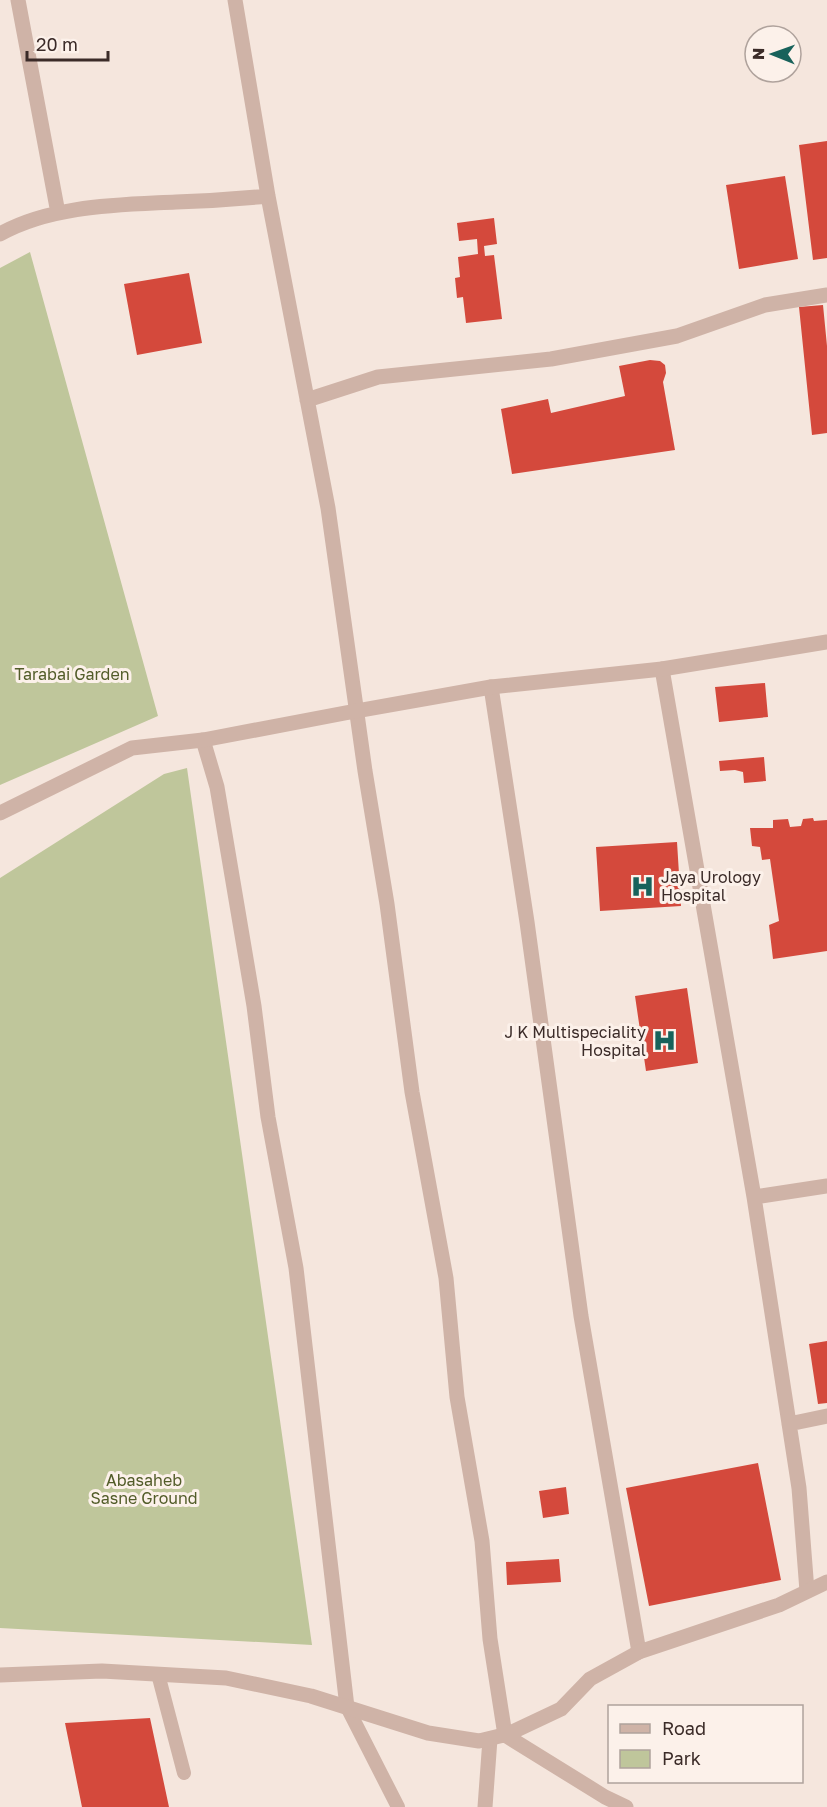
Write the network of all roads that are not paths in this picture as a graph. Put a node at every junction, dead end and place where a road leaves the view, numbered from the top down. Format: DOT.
graph roads {
  1 [pos="18,0"];
  2 [pos="235,0"];
  3 [pos="268,196"];
  4 [pos="58,213"];
  5 [pos="0,234"];
  6 [pos="827,295"];
  7 [pos="307,400"];
  8 [pos="827,642"];
  9 [pos="662,669"];
  10 [pos="491,687"];
  11 [pos="356,711"];
  12 [pos="203,740"];
  13 [pos="0,813"];
  14 [pos="827,1186"];
  15 [pos="754,1197"];
  16 [pos="827,1416"];
  17 [pos="789,1424"];
  18 [pos="827,1582"];
  19 [pos="807,1592"];
  20 [pos="639,1652"];
  21 [pos="158,1674"];
  22 [pos="0,1675"];
  23 [pos="347,1707"];
  24 [pos="497,1737"];
  25 [pos="184,1773"];
  26 [pos="605,1802"];
  27 [pos="398,1807"];
  28 [pos="484,1807"];
  29 [pos="626,1807"];
  1 -- 4 [label="street"];
  2 -- 3 [label="street"];
  3 -- 4 [label="street"];
  3 -- 7 [label="street"];
  4 -- 5 [label="street"];
  6 -- 7 [label="street"];
  7 -- 11 [label="street"];
  8 -- 9 [label="street"];
  9 -- 10 [label="street"];
  9 -- 15 [label="street"];
  10 -- 11 [label="street"];
  10 -- 20 [label="street"];
  11 -- 12 [label="street"];
  11 -- 24 [label="street"];
  12 -- 13 [label="street"];
  12 -- 23 [label="street"];
  14 -- 15 [label="street"];
  15 -- 17 [label="street"];
  16 -- 17 [label="street"];
  17 -- 19 [label="street"];
  18 -- 19 [label="street"];
  19 -- 20 [label="street"];
  20 -- 24 [label="street"];
  21 -- 22 [label="street"];
  21 -- 23 [label="street"];
  21 -- 25 [label="lane"];
  23 -- 24 [label="street"];
  23 -- 27 [label="lane"];
  24 -- 26 [label="street"];
  24 -- 28 [label="street"];
  26 -- 29 [label="street"];
}
